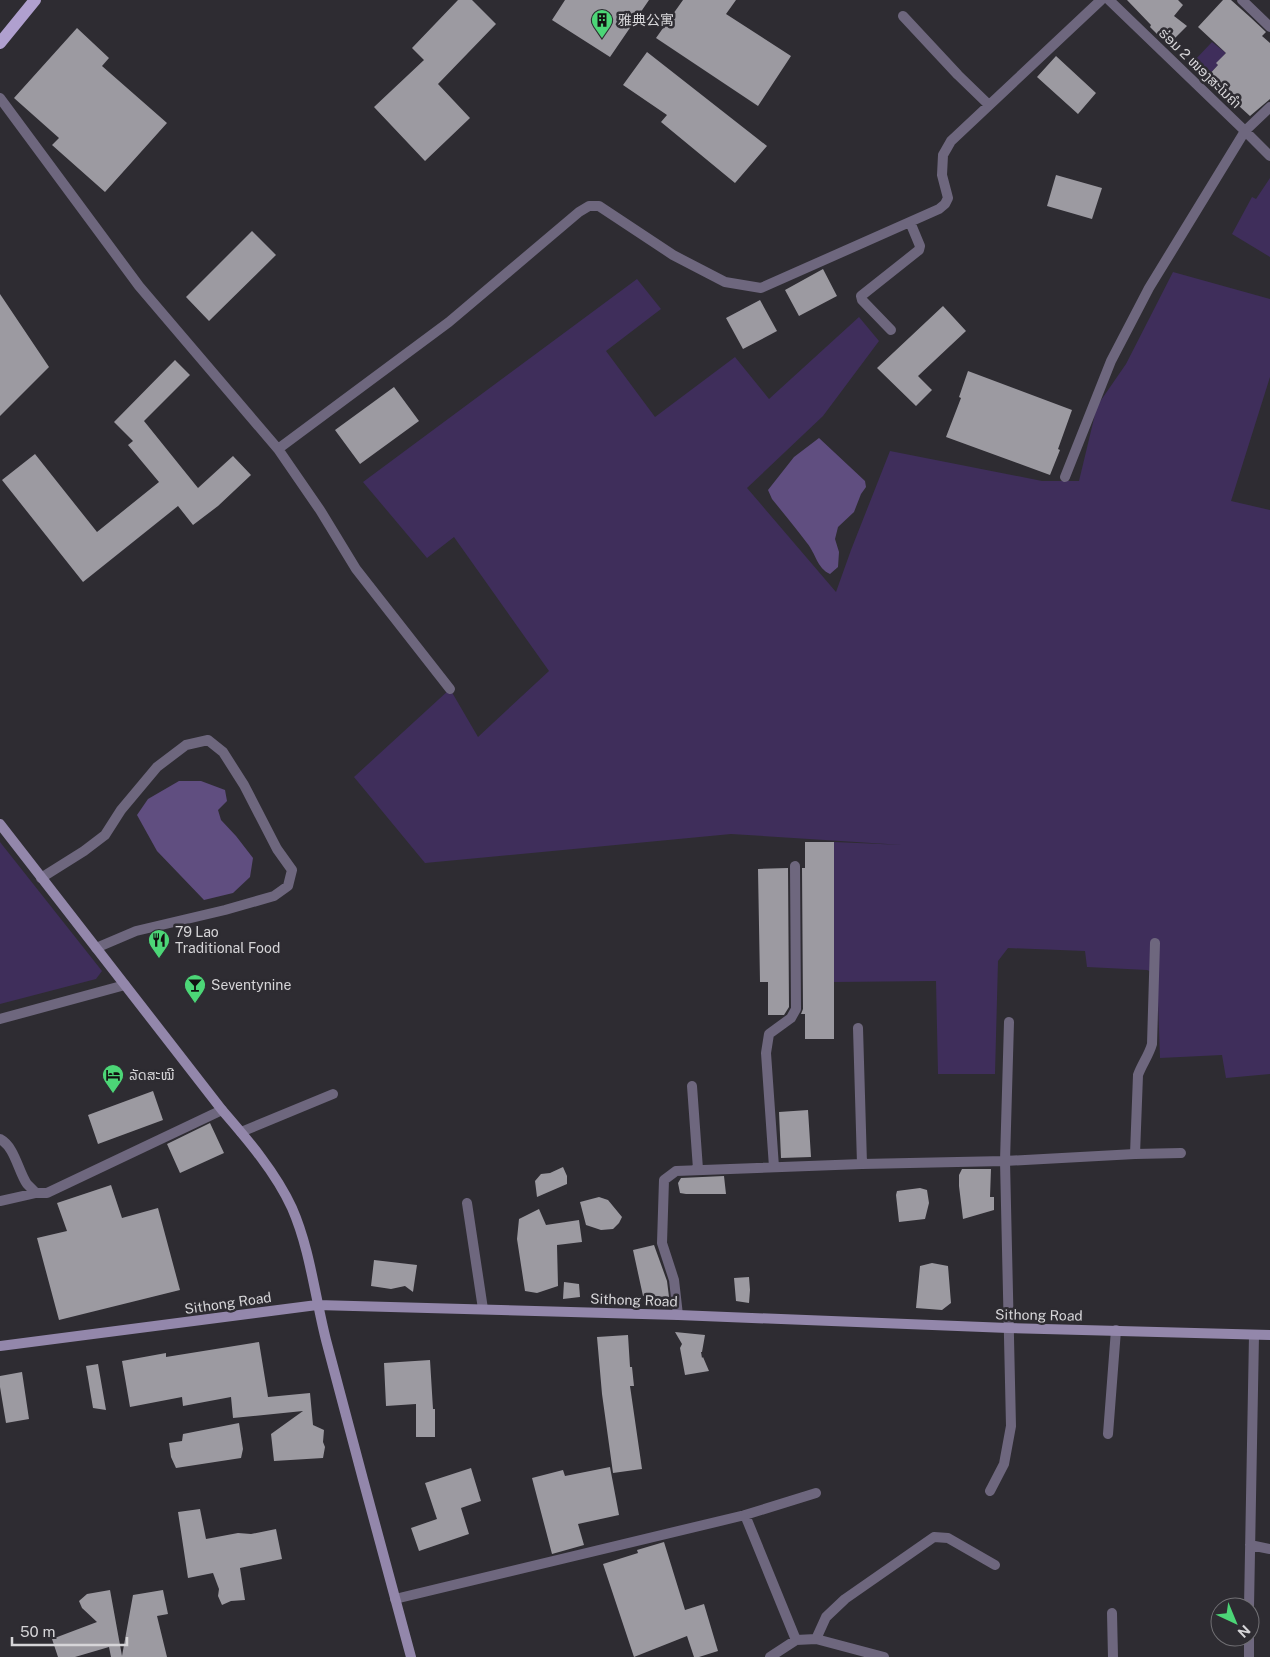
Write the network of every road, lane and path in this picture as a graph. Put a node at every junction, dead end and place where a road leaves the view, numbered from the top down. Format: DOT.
graph roads {
  1 [pos="35,0"];
  2 [pos="1101,0"];
  3 [pos="1109,0"];
  4 [pos="1242,0"];
  5 [pos="903,16"];
  6 [pos="1270,27"];
  7 [pos="0,44"];
  8 [pos="0,98"];
  9 [pos="990,105"];
  10 [pos="1270,107"];
  11 [pos="1245,131"];
  12 [pos="1270,156"];
  13 [pos="910,222"];
  14 [pos="891,330"];
  15 [pos="278,449"];
  16 [pos="1065,477"];
  17 [pos="450,689"];
  18 [pos="0,824"];
  19 [pos="795,866"];
  20 [pos="41,878"];
  21 [pos="1155,943"];
  22 [pos="96,948"];
  23 [pos="124,985"];
  24 [pos="0,1019"];
  25 [pos="1009,1022"];
  26 [pos="858,1028"];
  27 [pos="692,1086"];
  28 [pos="333,1094"];
  29 [pos="222,1110"];
  30 [pos="241,1132"];
  31 [pos="0,1139"];
  32 [pos="1181,1153"];
  33 [pos="1135,1154"];
  34 [pos="1005,1161"];
  35 [pos="862,1164"];
  36 [pos="774,1167"];
  37 [pos="698,1169"];
  38 [pos="36,1193"];
  39 [pos="1,1202"];
  40 [pos="467,1203"];
  41 [pos="317,1305"];
  42 [pos="483,1309"];
  43 [pos="678,1315"];
  44 [pos="1008,1328"];
  45 [pos="1116,1330"];
  46 [pos="1254,1335"];
  47 [pos="1270,1335"];
  48 [pos="0,1346"];
  49 [pos="1108,1434"];
  50 [pos="990,1491"];
  51 [pos="816,1493"];
  52 [pos="745,1515"];
  53 [pos="1250,1545"];
  54 [pos="1270,1549"];
  55 [pos="995,1565"];
  56 [pos="1249,1597"];
  57 [pos="395,1599"];
  58 [pos="1112,1613"];
  59 [pos="816,1639"];
  60 [pos="796,1640"];
  61 [pos="411,1657"];
  62 [pos="770,1657"];
  63 [pos="884,1657"];
  64 [pos="1113,1657"];
  1 -- 7 [label="main road"];
  2 -- 9 [label="street"];
  3 -- 11 [label="street, ຮ່ອມ 2 ໜອງສະໂນຄໍາ"];
  4 -- 6 [label="street"];
  5 -- 9 [label="street"];
  8 -- 15 [label="street"];
  9 -- 13 [label="street"];
  10 -- 11 [label="street"];
  11 -- 12 [label="street, ຮ່ອມ 2 ໜອງສະໂນຄໍາ"];
  11 -- 16 [label="street"];
  13 -- 14 [label="street"];
  13 -- 15 [label="street"];
  15 -- 17 [label="street"];
  18 -- 20 [label="main road"];
  19 -- 36 [label="street"];
  20 -- 22 [label="main road"];
  20 -- 22 [label="street"];
  21 -- 33 [label="street"];
  22 -- 23 [label="main road"];
  23 -- 24 [label="street"];
  23 -- 29 [label="main road"];
  25 -- 34 [label="street"];
  26 -- 35 [label="street"];
  27 -- 37 [label="street"];
  28 -- 30 [label="street"];
  29 -- 30 [label="main road"];
  29 -- 38 [label="street"];
  30 -- 41 [label="main road"];
  31 -- 38 [label="street"];
  32 -- 33 [label="street"];
  33 -- 34 [label="street"];
  34 -- 35 [label="street"];
  34 -- 44 [label="street"];
  35 -- 36 [label="street"];
  36 -- 37 [label="street"];
  37 -- 43 [label="street"];
  38 -- 39 [label="street"];
  40 -- 42 [label="street"];
  41 -- 42 [label="main road, Sithong Road"];
  41 -- 48 [label="main road, Sithong Road"];
  41 -- 57 [label="main road"];
  42 -- 43 [label="main road, Sithong Road"];
  43 -- 44 [label="main road, Sithong Road"];
  44 -- 45 [label="main road, Sithong Road"];
  44 -- 50 [label="street"];
  45 -- 46 [label="main road, Sithong Road"];
  45 -- 49 [label="street"];
  46 -- 47 [label="main road, Sithong Road"];
  46 -- 53 [label="street"];
  51 -- 52 [label="street"];
  52 -- 57 [label="street"];
  52 -- 60 [label="street"];
  53 -- 54 [label="street"];
  53 -- 56 [label="street"];
  55 -- 59 [label="street"];
  57 -- 61 [label="main road"];
  58 -- 64 [label="street"];
  59 -- 60 [label="street"];
  59 -- 63 [label="street"];
  60 -- 62 [label="street"];
}
